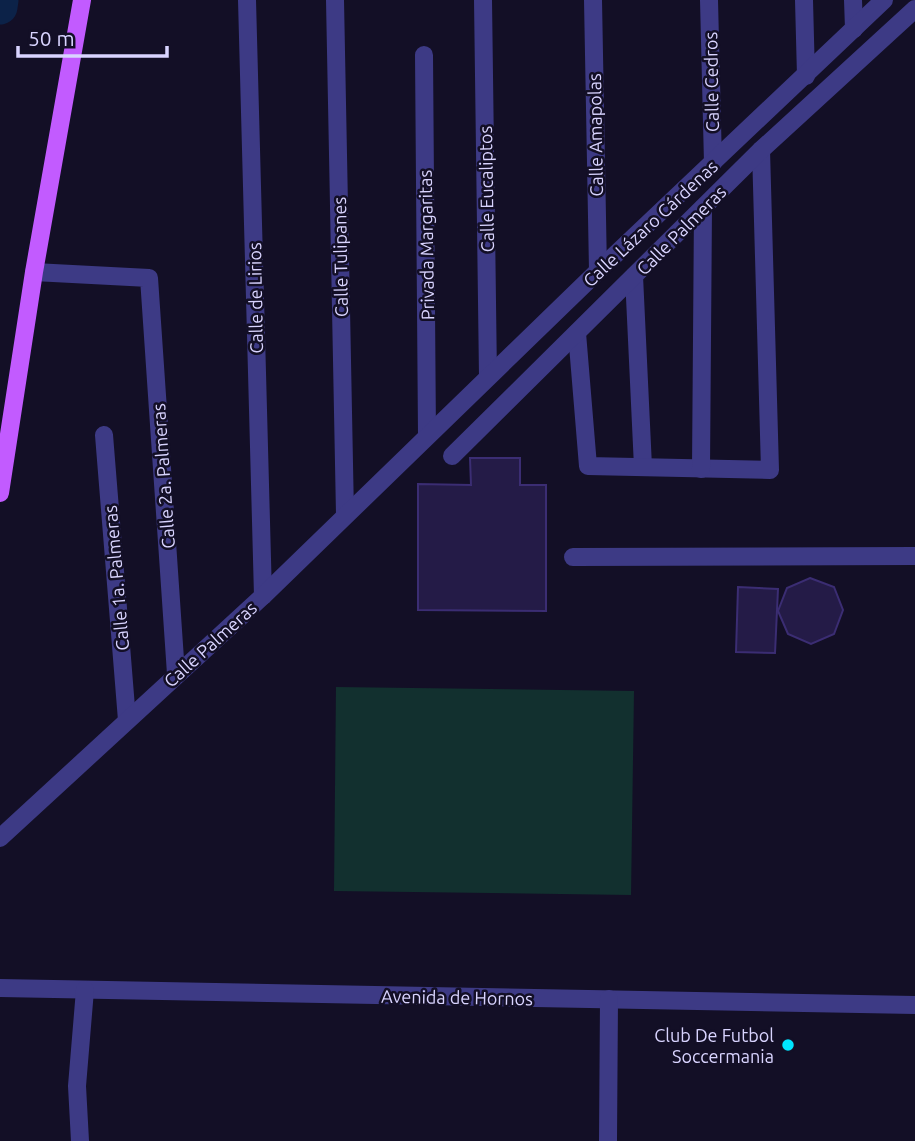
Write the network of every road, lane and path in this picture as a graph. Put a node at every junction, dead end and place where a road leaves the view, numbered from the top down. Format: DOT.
graph roads {
  1 [pos="82,0"];
  2 [pos="247,0"];
  3 [pos="334,0"];
  4 [pos="483,0"];
  5 [pos="593,0"];
  6 [pos="709,0"];
  7 [pos="804,0"];
  8 [pos="853,0"];
  9 [pos="884,0"];
  10 [pos="915,9"];
  11 [pos="854,29"];
  12 [pos="424,55"];
  13 [pos="806,76"];
  14 [pos="761,150"];
  15 [pos="713,163"];
  16 [pos="703,208"];
  17 [pos="598,271"];
  18 [pos="34,272"];
  19 [pos="634,276"];
  20 [pos="577,333"];
  21 [pos="488,377"];
  22 [pos="104,435"];
  23 [pos="422,440"];
  24 [pos="453,456"];
  25 [pos="643,467"];
  26 [pos="701,469"];
  27 [pos="0,493"];
  28 [pos="345,515"];
  29 [pos="915,556"];
  30 [pos="573,557"];
  31 [pos="263,596"];
  32 [pos="176,674"];
  33 [pos="127,720"];
  34 [pos="0,838"];
  35 [pos="0,988"];
  36 [pos="85,990"];
  37 [pos="609,999"];
  38 [pos="915,1005"];
  39 [pos="80,1141"];
  40 [pos="608,1141"];
  1 -- 18 [label="main road"];
  2 -- 31 [label="street, Calle de Lirios"];
  3 -- 28 [label="street, Calle Tulipanes"];
  4 -- 21 [label="street, Calle Eucaliptos"];
  5 -- 17 [label="street, Calle Amapolas"];
  6 -- 15 [label="street, Calle Cedros"];
  7 -- 13 [label="street"];
  8 -- 11 [label="street"];
  9 -- 11 [label="street, Calle Lázaro Cárdenas"];
  10 -- 14 [label="street, Calle Palmeras"];
  11 -- 13 [label="street, Calle Lázaro Cárdenas"];
  12 -- 23 [label="street, Privada Margaritas"];
  13 -- 15 [label="street, Calle Lázaro Cárdenas"];
  14 -- 16 [label="street, Calle Palmeras"];
  14 -- 26 [label="street"];
  15 -- 17 [label="street, Calle Lázaro Cárdenas"];
  16 -- 19 [label="street, Calle Palmeras"];
  16 -- 26 [label="street"];
  17 -- 21 [label="street, Calle Lázaro Cárdenas"];
  18 -- 27 [label="main road"];
  18 -- 32 [label="street, Calle 2a. Palmeras"];
  19 -- 20 [label="street, Calle Palmeras"];
  19 -- 25 [label="street"];
  20 -- 24 [label="street, Calle Palmeras"];
  20 -- 25 [label="street"];
  21 -- 23 [label="street, Calle Lázaro Cárdenas"];
  22 -- 33 [label="street, Calle 1a. Palmeras"];
  23 -- 28 [label="street, Calle Palmeras"];
  25 -- 26 [label="street"];
  28 -- 31 [label="street, Calle Palmeras"];
  29 -- 30 [label="street"];
  31 -- 32 [label="street, Calle Palmeras"];
  32 -- 33 [label="street, Calle Palmeras"];
  33 -- 34 [label="street, Calle Palmeras"];
  35 -- 36 [label="street, Avenida de Hornos"];
  36 -- 37 [label="street, Avenida de Hornos"];
  36 -- 39 [label="street"];
  37 -- 38 [label="street, Avenida de Hornos"];
  37 -- 40 [label="street"];
}
